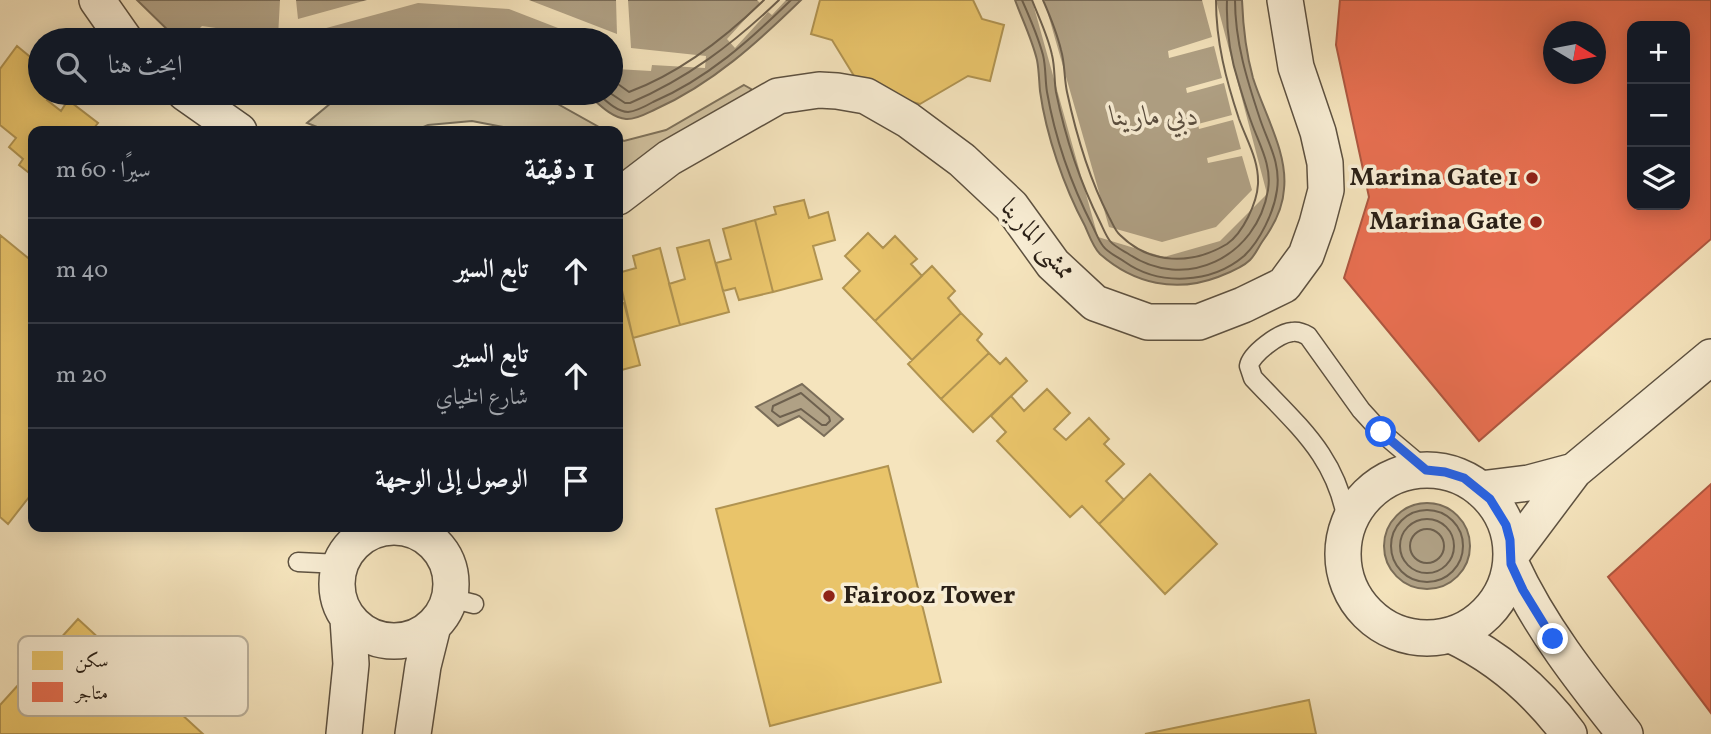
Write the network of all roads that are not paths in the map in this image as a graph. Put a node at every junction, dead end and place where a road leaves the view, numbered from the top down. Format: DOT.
graph roads {
  1 [pos="97,0"];
  2 [pos="1285,0"];
  3 [pos="117,28"];
  4 [pos="202,105"];
  5 [pos="232,126"];
  6 [pos="623,193"];
  7 [pos="1711,357"];
  8 [pos="1426,470"];
  9 [pos="1574,471"];
  10 [pos="1480,489"];
  11 [pos="1348,527"];
  12 [pos="371,532"];
  13 [pos="417,532"];
  14 [pos="1511,560"];
  15 [pos="298,562"];
  16 [pos="340,564"];
  17 [pos="452,609"];
  18 [pos="348,619"];
  19 [pos="1451,635"];
  20 [pos="344,734"];
  21 [pos="413,734"];
  22 [pos="1569,734"];
  23 [pos="1625,734"];
  1 -- 3 [label="street"];
  2 -- 6 [label="street, ممشى المارينا"];
  4 -- 5 [label="street"];
  7 -- 9 [label="street"];
  8 -- 10 [label="street"];
  8 -- 11 [label="street"];
  8 -- 11 [label="lane"];
  9 -- 10 [label="street"];
  9 -- 14 [label="street"];
  10 -- 14 [label="street"];
  11 -- 19 [label="street"];
  12 -- 16 [label="street"];
  13 -- 17 [label="street"];
  14 -- 19 [label="street"];
  14 -- 23 [label="street"];
  15 -- 16 [label="lane"];
  16 -- 18 [label="street"];
  17 -- 18 [label="street"];
  17 -- 21 [label="street"];
  18 -- 20 [label="street"];
  19 -- 22 [label="street"];
}
